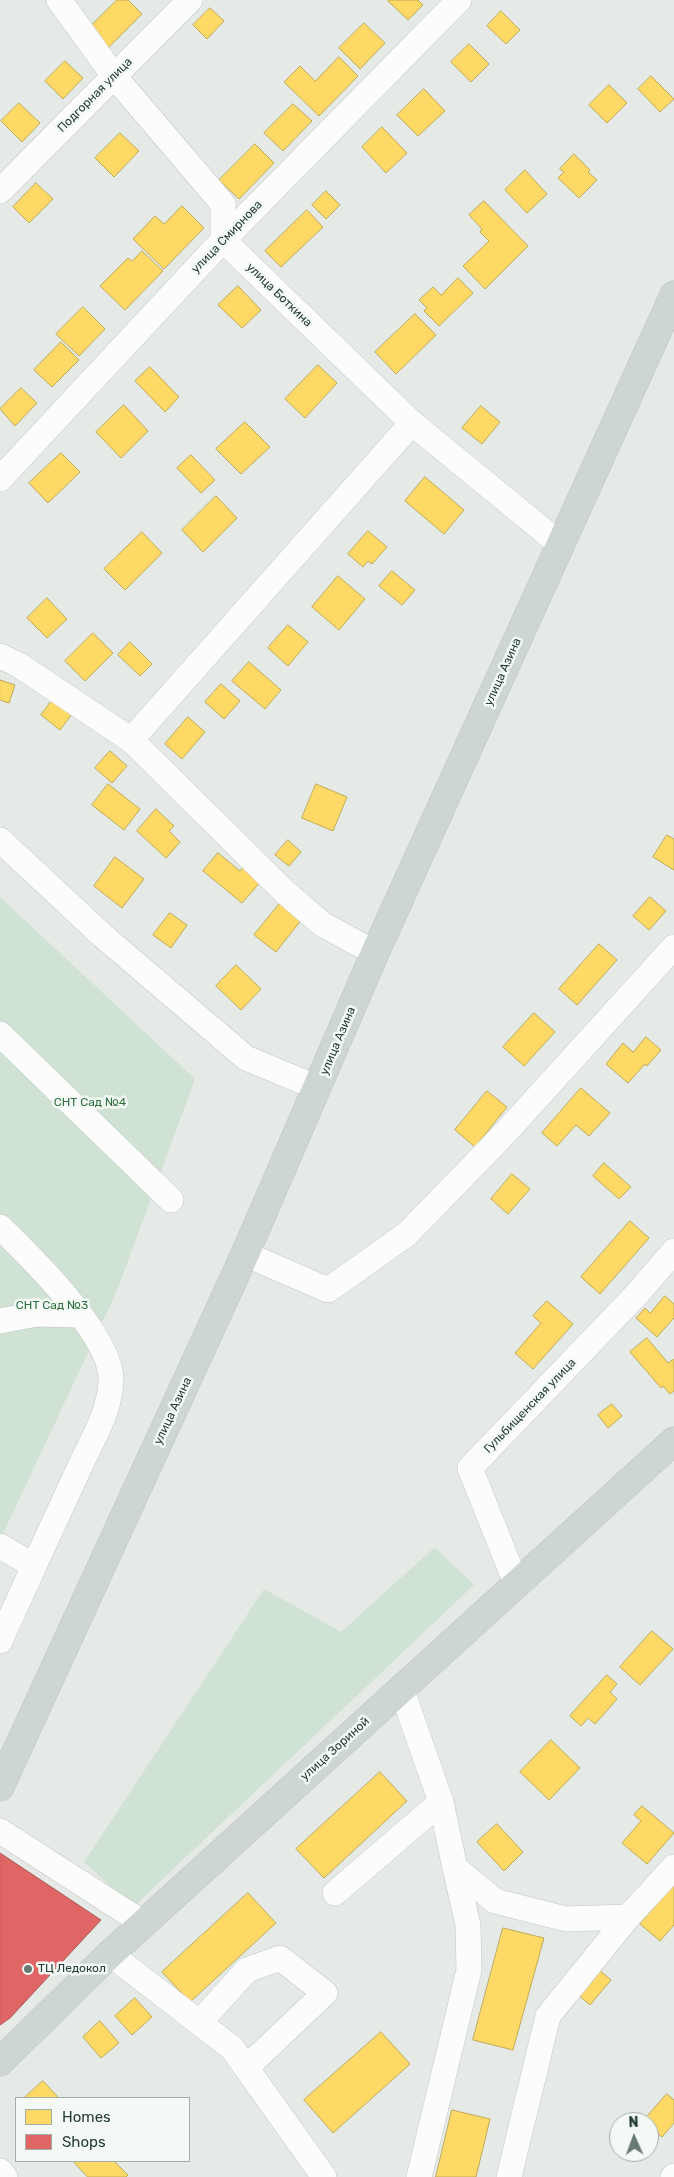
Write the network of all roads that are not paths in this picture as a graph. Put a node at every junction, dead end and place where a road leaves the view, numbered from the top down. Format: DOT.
graph roads {
  1 [pos="59,0"];
  2 [pos="190,0"];
  3 [pos="459,0"];
  4 [pos="114,76"];
  5 [pos="0,191"];
  6 [pos="223,240"];
  7 [pos="674,295"];
  8 [pos="412,423"];
  9 [pos="0,479"];
  10 [pos="561,545"];
  11 [pos="0,656"];
  12 [pos="131,740"];
  13 [pos="0,840"];
  14 [pos="674,947"];
  15 [pos="375,953"];
  16 [pos="0,1034"];
  17 [pos="318,1088"];
  18 [pos="170,1200"];
  19 [pos="0,1227"];
  20 [pos="674,1252"];
  21 [pos="245,1254"];
  22 [pos="80,1315"];
  23 [pos="0,1322"];
  24 [pos="674,1442"];
  25 [pos="0,1546"];
  26 [pos="34,1566"];
  27 [pos="516,1583"];
  28 [pos="0,1641"];
  29 [pos="402,1688"];
  30 [pos="0,1787"];
  31 [pos="441,1802"];
  32 [pos="0,1831"];
  33 [pos="674,1867"];
  34 [pos="455,1868"];
  35 [pos="335,1893"];
  36 [pos="628,1917"];
  37 [pos="143,1923"];
  38 [pos="110,1954"];
  39 [pos="199,2023"];
  40 [pos="0,2062"];
  41 [pos="246,2068"];
  42 [pos="0,2172"];
  43 [pos="5,2177"];
  44 [pos="324,2177"];
  45 [pos="419,2177"];
  46 [pos="509,2177"];
  1 -- 4 [label="street"];
  2 -- 4 [label="street, Подгорная улица"];
  3 -- 6 [label="street, улица Смирнова"];
  4 -- 5 [label="street, Подгорная улица"];
  4 -- 6 [label="street"];
  6 -- 8 [label="street, улица Боткина"];
  6 -- 9 [label="street, улица Смирнова"];
  7 -- 10 [label="main road, улица Азина"];
  8 -- 10 [label="street, улица Боткина"];
  8 -- 12 [label="street"];
  10 -- 15 [label="main road, улица Азина"];
  11 -- 12 [label="street"];
  12 -- 15 [label="street"];
  13 -- 17 [label="street"];
  14 -- 21 [label="street"];
  15 -- 17 [label="main road, улица Азина"];
  16 -- 18 [label="street"];
  17 -- 21 [label="main road, улица Азина"];
  19 -- 22 [label="street"];
  20 -- 27 [label="street, Гульбищенская улица"];
  21 -- 30 [label="main road, улица Азина"];
  22 -- 23 [label="street"];
  22 -- 26 [label="street"];
  24 -- 27 [label="main road, улица Зориной"];
  25 -- 26 [label="street"];
  26 -- 28 [label="street"];
  27 -- 29 [label="main road, улица Зориной"];
  29 -- 31 [label="street"];
  29 -- 37 [label="main road, улица Зориной"];
  31 -- 34 [label="street"];
  31 -- 35 [label="street"];
  32 -- 37 [label="street"];
  33 -- 36 [label="street"];
  34 -- 36 [label="street"];
  34 -- 45 [label="street"];
  36 -- 46 [label="street"];
  37 -- 38 [label="main road, улица Зориной"];
  38 -- 39 [label="street"];
  38 -- 40 [label="main road, улица Зориной"];
  39 -- 41 [label="street"];
  39 -- 41 [label="street"];
  41 -- 44 [label="street"];
  42 -- 43 [label="street"];
}
